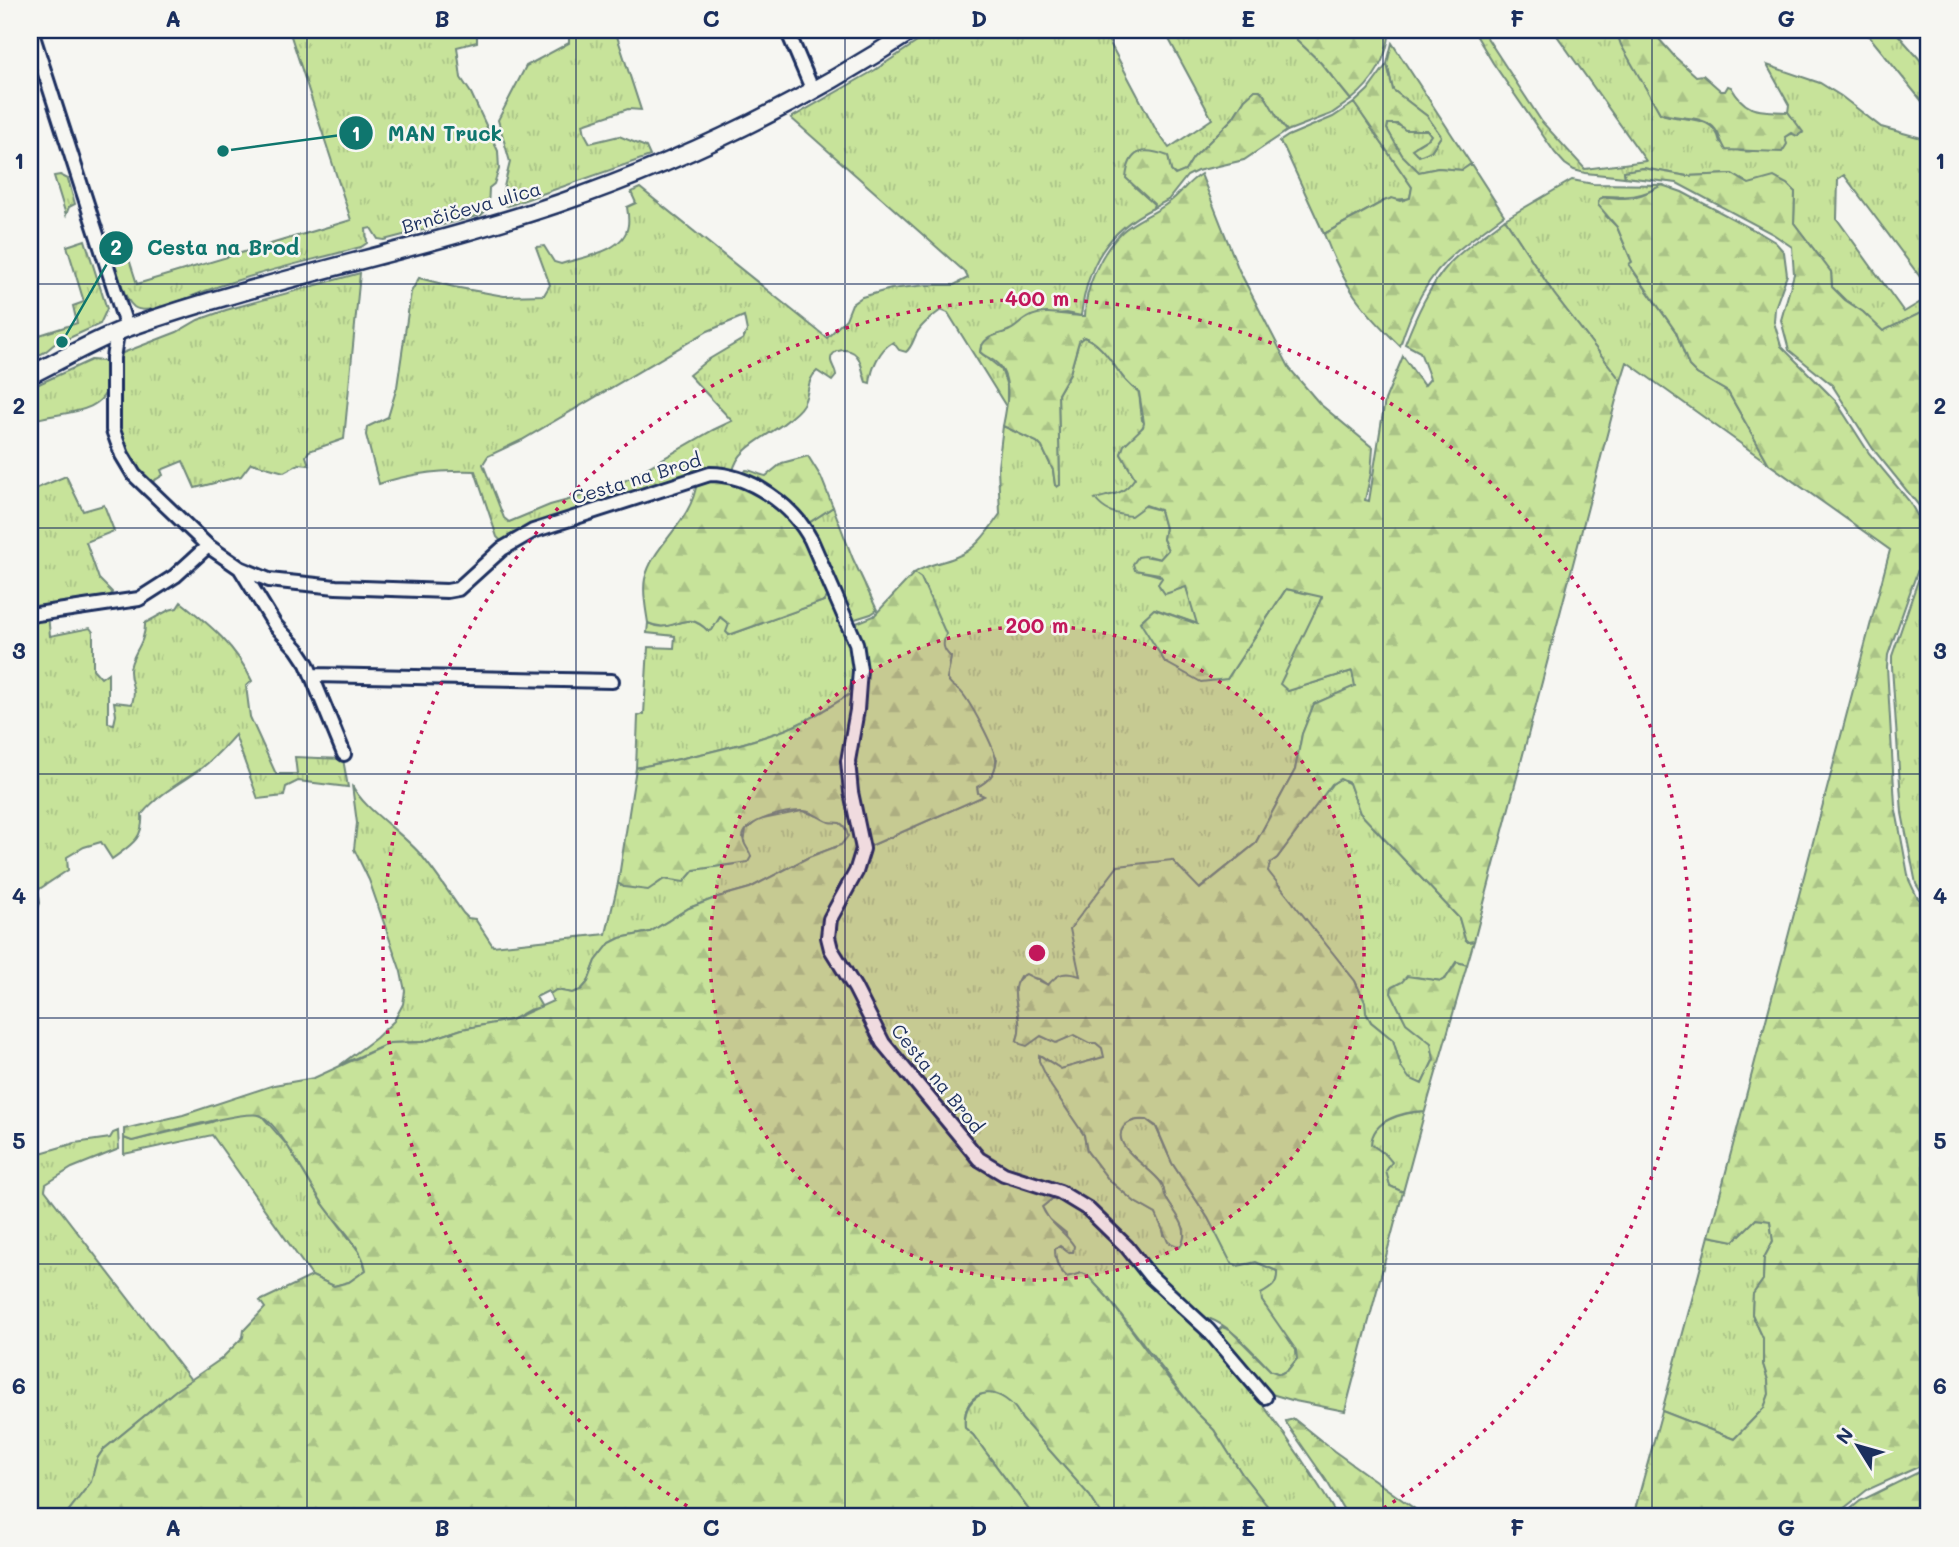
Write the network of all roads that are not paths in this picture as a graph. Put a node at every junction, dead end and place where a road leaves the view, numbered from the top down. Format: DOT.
graph roads {
  1 [pos="31,30"];
  2 [pos="787,30"];
  3 [pos="913,30"];
  4 [pos="813,91"];
  5 [pos="122,331"];
  6 [pos="30,375"];
  7 [pos="208,546"];
  8 [pos="240,568"];
  9 [pos="30,615"];
  10 [pos="313,675"];
  11 [pos="611,681"];
  12 [pos="344,754"];
  13 [pos="1265,1398"];
  1 -- 5 [label="street"];
  2 -- 4 [label="street"];
  3 -- 4 [label="street, Brnčičeva ulica"];
  4 -- 5 [label="street, Brnčičeva ulica"];
  5 -- 6 [label="street, Brnčičeva ulica"];
  5 -- 7 [label="street, Cesta na Brod"];
  7 -- 8 [label="street, Cesta na Brod"];
  7 -- 9 [label="street"];
  8 -- 10 [label="street"];
  8 -- 13 [label="street, Cesta na Brod"];
  10 -- 11 [label="street"];
  10 -- 12 [label="street"];
}
